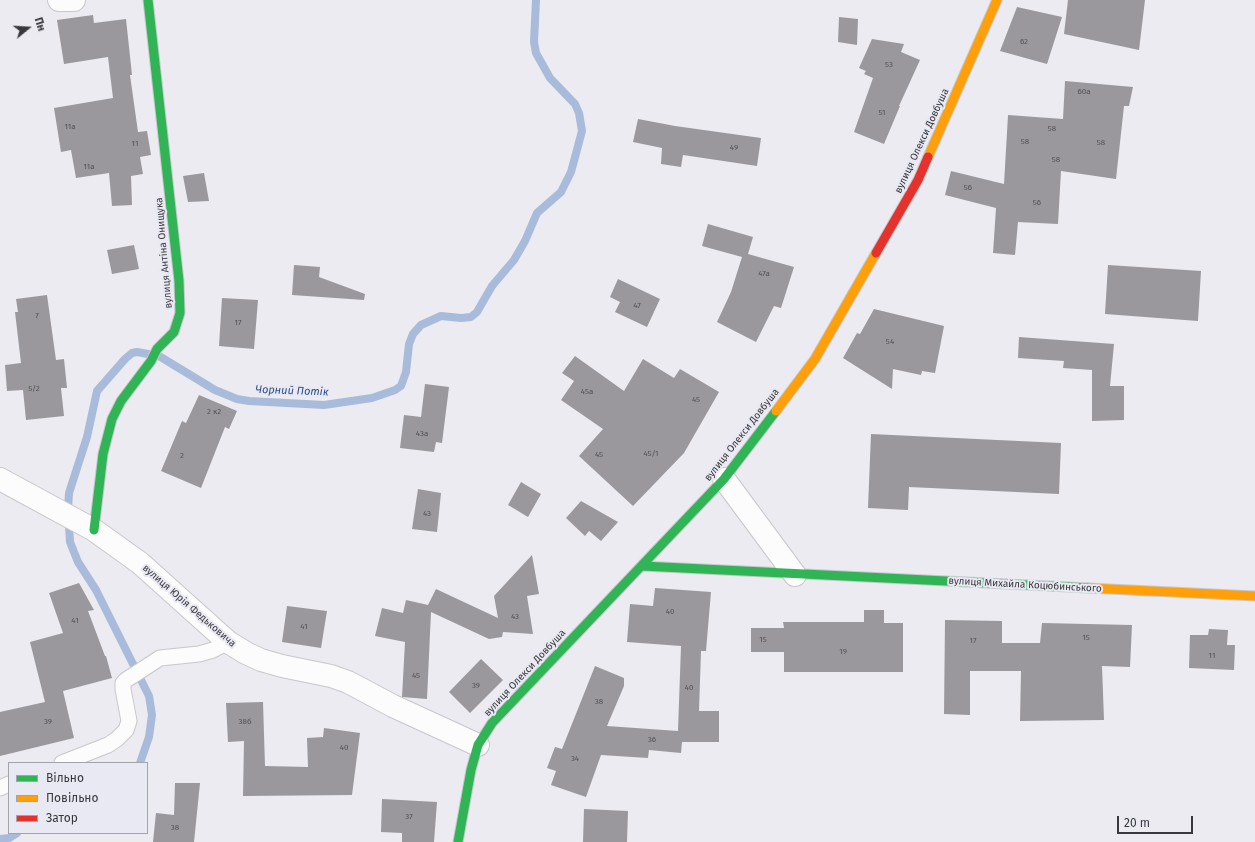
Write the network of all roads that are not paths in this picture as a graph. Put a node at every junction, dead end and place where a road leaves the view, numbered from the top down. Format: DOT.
graph roads {
  1 [pos="59,0"];
  2 [pos="74,0"];
  3 [pos="148,0"];
  4 [pos="997,0"];
  5 [pos="0,479"];
  6 [pos="724,479"];
  7 [pos="76,520"];
  8 [pos="642,566"];
  9 [pos="795,575"];
  10 [pos="1255,596"];
  11 [pos="228,642"];
  12 [pos="478,745"];
  13 [pos="65,762"];
  14 [pos="458,842"];
  1 -- 2 [label="street"];
  3 -- 7 [label="street, вулиця Антіна Онищука"];
  4 -- 6 [label="street, вулиця Олекси Довбуша"];
  5 -- 7 [label="street, вулиця Юрія Федьковича"];
  6 -- 8 [label="street, вулиця Олекси Довбуша"];
  6 -- 9 [label="street"];
  7 -- 11 [label="street, вулиця Юрія Федьковича"];
  8 -- 9 [label="street, вулиця Михайла Коцюбинського"];
  8 -- 12 [label="street, вулиця Олекси Довбуша"];
  9 -- 10 [label="street, вулиця Михайла Коцюбинського"];
  11 -- 12 [label="street, вулиця Юрія Федьковича"];
  11 -- 13 [label="lane"];
  12 -- 14 [label="street, вулиця Олекси Довбуша"];
}
